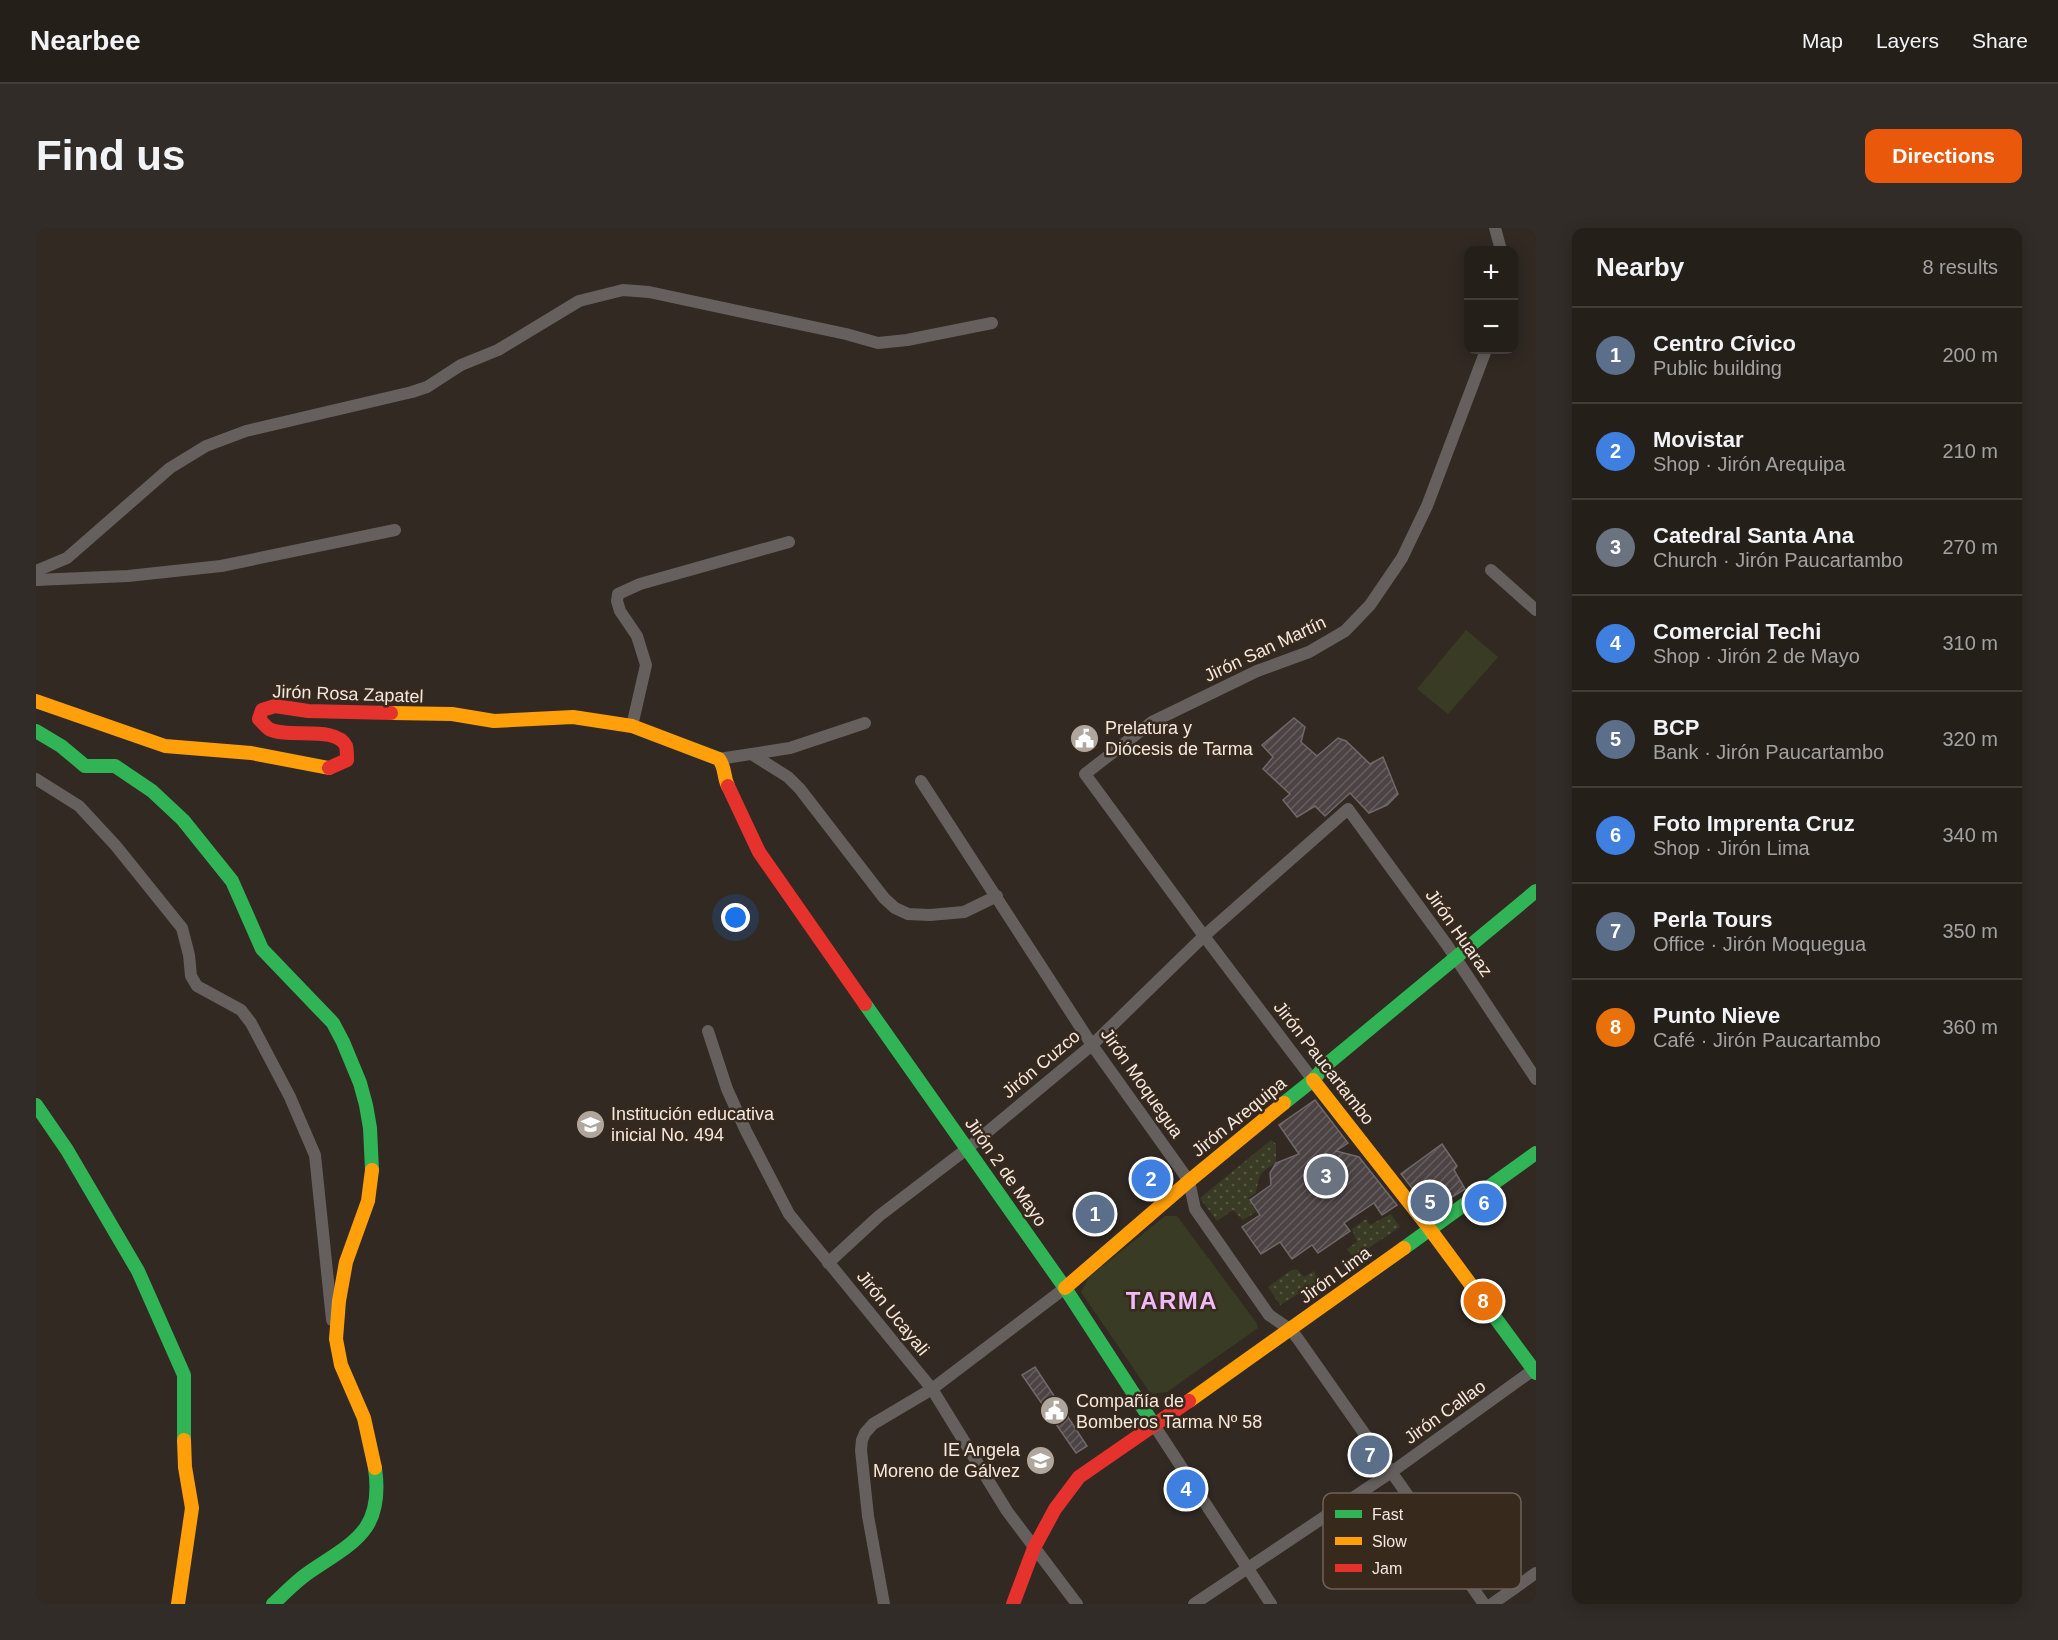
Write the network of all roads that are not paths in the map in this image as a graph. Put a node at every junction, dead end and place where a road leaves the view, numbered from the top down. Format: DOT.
graph roads {
  1 [pos="1495,228"];
  2 [pos="1500,246"];
  3 [pos="992,323"];
  4 [pos="1484,354"];
  5 [pos="394,530"];
  6 [pos="789,542"];
  7 [pos="1491,570"];
  8 [pos="36,571"];
  9 [pos="36,580"];
  10 [pos="1536,610"];
  11 [pos="36,701"];
  12 [pos="865,723"];
  13 [pos="632,726"];
  14 [pos="36,731"];
  15 [pos="753,755"];
  16 [pos="719,759"];
  17 [pos="1085,774"];
  18 [pos="36,779"];
  19 [pos="921,781"];
  20 [pos="1348,809"];
  21 [pos="1536,891"];
  22 [pos="997,896"];
  23 [pos="1204,936"];
  24 [pos="1455,957"];
  25 [pos="708,1031"];
  26 [pos="1092,1045"];
  27 [pos="1536,1079"];
  28 [pos="1313,1080"];
  29 [pos="36,1105"];
  30 [pos="968,1148"];
  31 [pos="1536,1153"];
  32 [pos="1190,1181"];
  33 [pos="1429,1228"];
  34 [pos="828,1263"];
  35 [pos="1065,1288"];
  36 [pos="1291,1330"];
  37 [pos="337,1347"];
  38 [pos="1535,1370"];
  39 [pos="932,1389"];
  40 [pos="1154,1425"];
  41 [pos="1393,1471"];
  42 [pos="1360,1493"];
  43 [pos="1408,1493"];
  44 [pos="1323,1518"];
  45 [pos="1034,1548"];
  46 [pos="1248,1569"];
  47 [pos="1536,1573"];
  48 [pos="1521,1584"];
  49 [pos="1474,1589"];
  50 [pos="1513,1589"];
  51 [pos="178,1604"];
  52 [pos="273,1604"];
  53 [pos="884,1604"];
  54 [pos="1013,1604"];
  55 [pos="1077,1604"];
  56 [pos="1194,1604"];
  57 [pos="1271,1604"];
  58 [pos="1484,1604"];
  59 [pos="1492,1604"];
  1 -- 2 [label="street"];
  3 -- 8 [label="street"];
  4 -- 17 [label="street, Jirón San Martín"];
  5 -- 9 [label="street"];
  6 -- 13 [label="street"];
  7 -- 10 [label="street"];
  11 -- 13 [label="street, Jirón Rosa Zapatel"];
  12 -- 15 [label="street, Jirón Rosa Zapatel"];
  13 -- 16 [label="street, Jirón Rosa Zapatel"];
  14 -- 37 [label="street"];
  15 -- 16 [label="street, Jirón Rosa Zapatel"];
  15 -- 22 [label="street"];
  16 -- 30 [label="street, Jirón 2 de Mayo"];
  17 -- 23 [label="street, Jirón Paucartambo"];
  18 -- 37 [label="street"];
  19 -- 22 [label="street, Jirón Moquegua"];
  20 -- 23 [label="street, Jirón Cuzco"];
  20 -- 24 [label="street, Jirón Huaraz"];
  21 -- 24 [label="street, Jirón Arequipa"];
  22 -- 26 [label="street, Jirón Moquegua"];
  23 -- 26 [label="street, Jirón Cuzco"];
  23 -- 28 [label="street, Jirón Paucartambo"];
  24 -- 27 [label="street, Jirón Huaraz"];
  24 -- 28 [label="street, Jirón Arequipa"];
  25 -- 34 [label="street, Jirón Ucayali"];
  26 -- 30 [label="street, Jirón Cuzco"];
  26 -- 32 [label="street, Jirón Moquegua"];
  28 -- 32 [label="street, Jirón Arequipa"];
  28 -- 33 [label="street, Jirón Paucartambo"];
  29 -- 51 [label="street"];
  30 -- 34 [label="street, Jirón Cuzco"];
  30 -- 35 [label="street, Jirón 2 de Mayo"];
  31 -- 33 [label="street, Jirón Lima"];
  32 -- 35 [label="street, Jirón Arequipa"];
  32 -- 36 [label="street, Jirón Moquegua"];
  33 -- 36 [label="street, Jirón Lima"];
  33 -- 38 [label="street, Jirón Paucartambo"];
  34 -- 39 [label="street, Jirón Ucayali"];
  35 -- 39 [label="street, Jirón Arequipa"];
  35 -- 40 [label="street, Jirón 2 de Mayo"];
  36 -- 40 [label="street, Jirón Lima"];
  36 -- 41 [label="street, Jirón Moquegua"];
  37 -- 52 [label="street"];
  38 -- 41 [label="street, Jirón Callao"];
  39 -- 45 [label="street, Jirón Ucayali"];
  39 -- 53 [label="street, Jirón Arequipa"];
  40 -- 45 [label="street, Jirón Lima"];
  40 -- 46 [label="street, Jirón 2 de Mayo"];
  41 -- 42 [label="street, Jirón Callao"];
  41 -- 43 [label="street, Jirón Moquegua"];
  44 -- 46 [label="street, Jirón Callao"];
  45 -- 54 [label="street, Jirón Lima"];
  45 -- 55 [label="street, Jirón Ucayali"];
  46 -- 56 [label="street, Jirón Callao"];
  46 -- 57 [label="street, Jirón 2 de Mayo"];
  47 -- 48 [label="street"];
  49 -- 58 [label="street, Jirón Moquegua"];
  50 -- 59 [label="street"];
}
